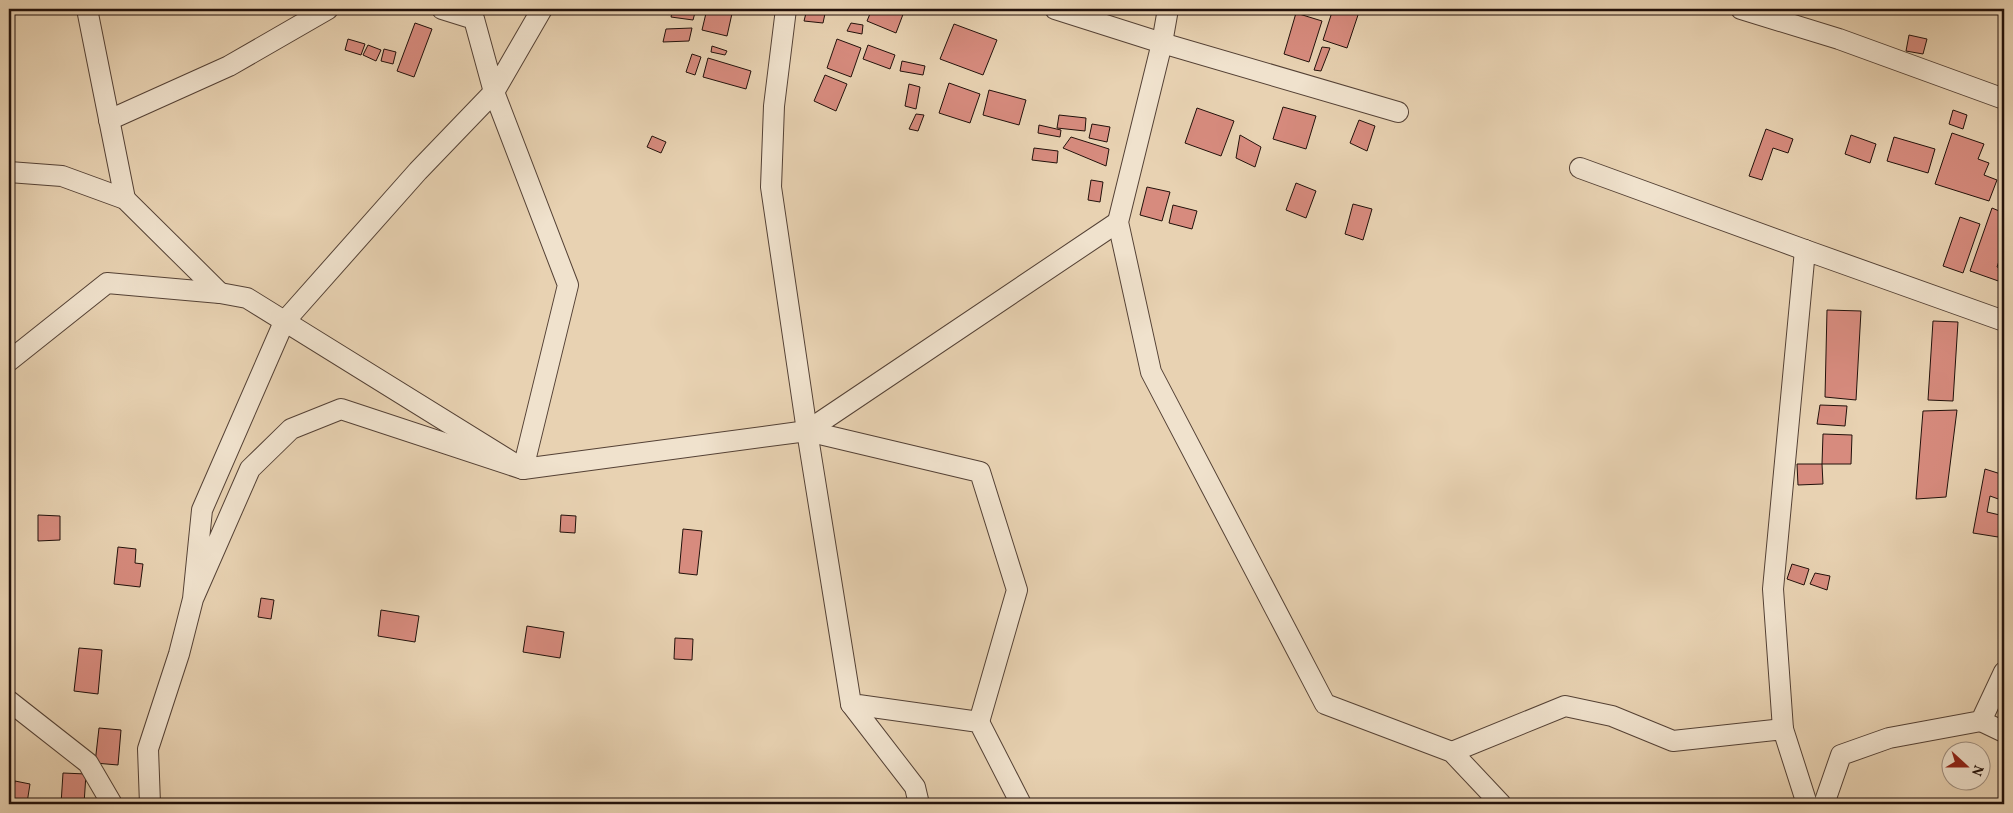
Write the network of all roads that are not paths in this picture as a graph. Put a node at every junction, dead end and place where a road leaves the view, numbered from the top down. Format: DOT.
graph roads {
  1 [pos="87,9"];
  2 [pos="328,9"];
  3 [pos="442,9"];
  4 [pos="542,9"];
  5 [pos="786,9"];
  6 [pos="1055,9"];
  7 [pos="1168,9"];
  8 [pos="1741,9"];
  9 [pos="1162,43"];
  10 [pos="494,92"];
  11 [pos="2004,99"];
  12 [pos="1398,112"];
  13 [pos="110,120"];
  14 [pos="1580,168"];
  15 [pos="9,172"];
  16 [pos="124,199"];
  17 [pos="1118,222"];
  18 [pos="1805,250"];
  19 [pos="220,293"];
  20 [pos="2004,321"];
  21 [pos="284,322"];
  22 [pos="9,361"];
  23 [pos="807,431"];
  24 [pos="523,468"];
  25 [pos="194,599"];
  26 [pos="2004,672"];
  27 [pos="9,701"];
  28 [pos="852,704"];
  29 [pos="1981,721"];
  30 [pos="979,722"];
  31 [pos="1783,728"];
  32 [pos="2004,732"];
  33 [pos="1452,752"];
  34 [pos="112,804"];
  35 [pos="150,804"];
  36 [pos="919,804"];
  37 [pos="1021,804"];
  38 [pos="1501,804"];
  39 [pos="1808,804"];
  40 [pos="1824,804"];
  1 -- 13 [label="street"];
  2 -- 13 [label="street"];
  3 -- 10 [label="street"];
  4 -- 10 [label="street"];
  5 -- 23 [label="street"];
  6 -- 9 [label="street"];
  7 -- 9 [label="street"];
  8 -- 11 [label="street"];
  9 -- 12 [label="street"];
  9 -- 17 [label="street"];
  10 -- 21 [label="street"];
  10 -- 24 [label="street"];
  13 -- 16 [label="street"];
  14 -- 18 [label="street"];
  15 -- 16 [label="street"];
  16 -- 19 [label="street"];
  17 -- 23 [label="street"];
  17 -- 33 [label="street"];
  18 -- 20 [label="street"];
  18 -- 31 [label="street"];
  19 -- 21 [label="street"];
  19 -- 22 [label="street"];
  21 -- 24 [label="street"];
  21 -- 25 [label="street"];
  23 -- 24 [label="street"];
  23 -- 28 [label="street"];
  23 -- 30 [label="street"];
  24 -- 25 [label="street"];
  25 -- 35 [label="street"];
  26 -- 29 [label="street"];
  27 -- 34 [label="street"];
  28 -- 30 [label="street"];
  28 -- 36 [label="street"];
  29 -- 32 [label="street"];
  29 -- 40 [label="street"];
  30 -- 37 [label="street"];
  31 -- 33 [label="street"];
  31 -- 39 [label="street"];
  33 -- 38 [label="street"];
}
